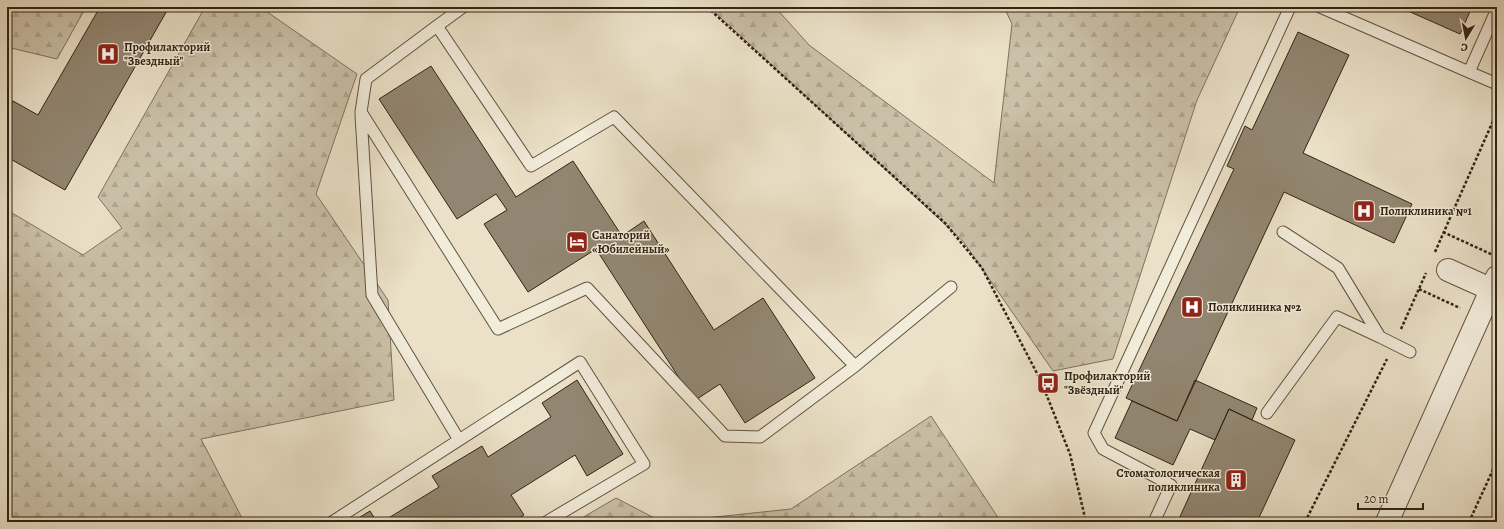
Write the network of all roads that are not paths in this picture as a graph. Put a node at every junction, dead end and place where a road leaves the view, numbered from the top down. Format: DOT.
graph roads {
  1 [pos="463,7"];
  2 [pos="1290,7"];
  3 [pos="1320,7"];
  4 [pos="1497,9"];
  5 [pos="437,26"];
  6 [pos="1469,72"];
  7 [pos="1497,84"];
  8 [pos="361,112"];
  9 [pos="1283,232"];
  10 [pos="1438,269"];
  11 [pos="1495,286"];
  12 [pos="951,287"];
  13 [pos="1380,337"];
  14 [pos="1410,352"];
  15 [pos="855,366"];
  16 [pos="1267,413"];
  17 [pos="459,440"];
  18 [pos="332,522"];
  19 [pos="546,522"];
  20 [pos="1154,522"];
  21 [pos="1387,522"];
  1 -- 5 [label="lane"];
  2 -- 20 [label="lane"];
  3 -- 6 [label="lane"];
  4 -- 6 [label="lane"];
  5 -- 8 [label="lane"];
  5 -- 15 [label="lane"];
  6 -- 7 [label="lane"];
  8 -- 15 [label="lane"];
  8 -- 17 [label="lane"];
  9 -- 13 [label="lane"];
  10 -- 11 [label="street"];
  11 -- 21 [label="street"];
  12 -- 15 [label="lane"];
  13 -- 14 [label="lane"];
  13 -- 16 [label="lane"];
  17 -- 18 [label="lane"];
  17 -- 19 [label="lane"];
}
